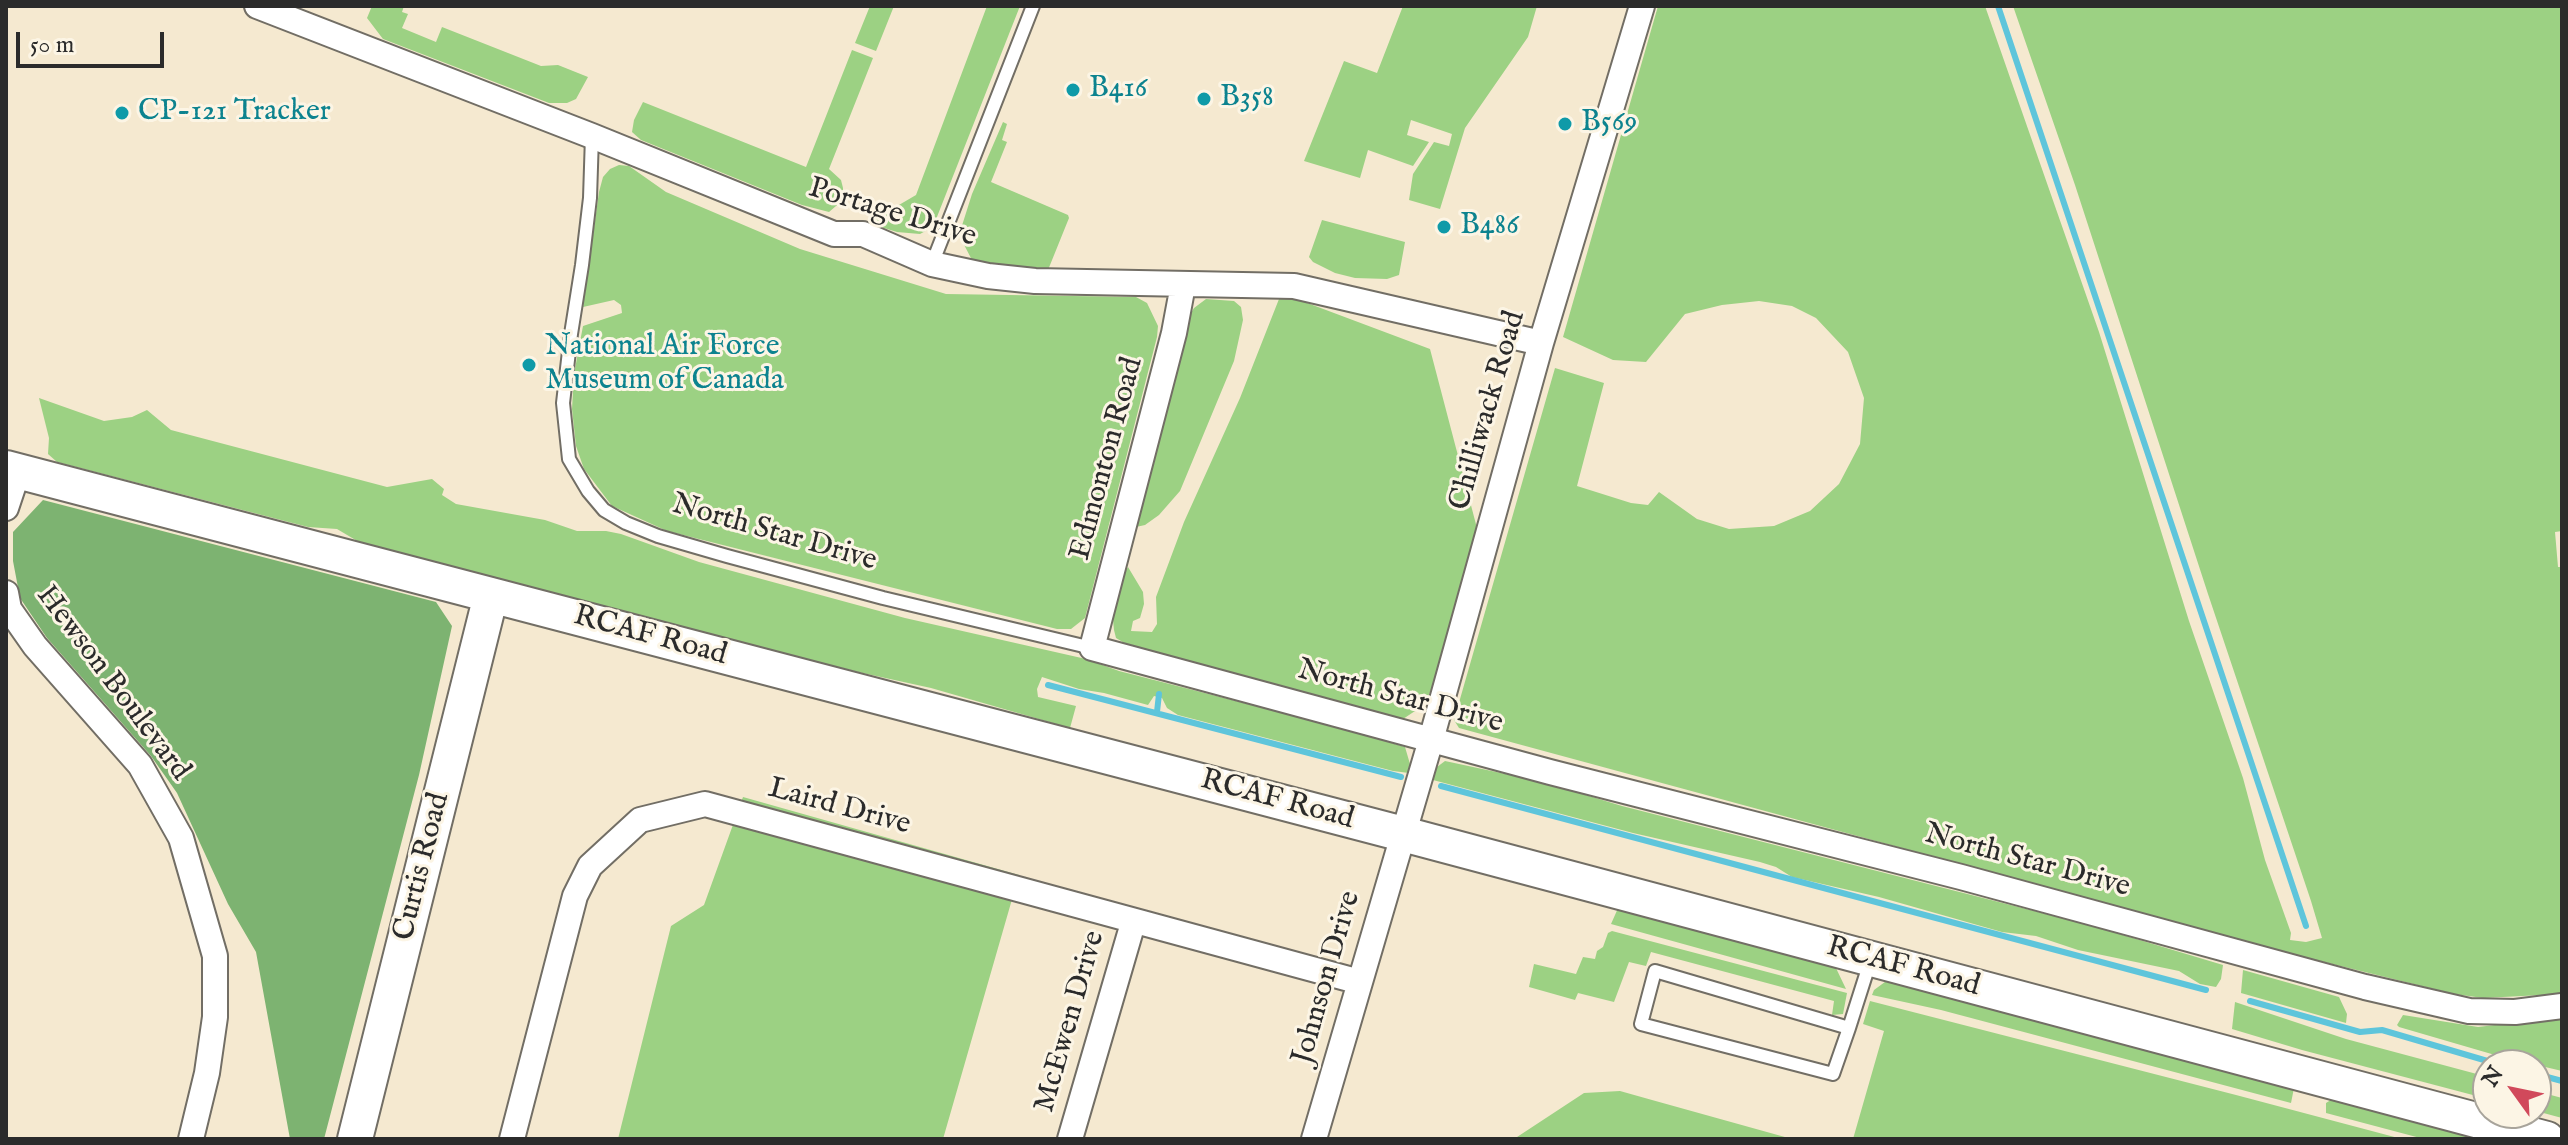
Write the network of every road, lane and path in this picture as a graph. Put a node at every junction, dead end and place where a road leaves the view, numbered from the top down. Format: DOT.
graph roads {
  1 [pos="257,6"];
  2 [pos="1033,6"];
  3 [pos="1642,6"];
  4 [pos="592,136"];
  5 [pos="932,264"];
  6 [pos="1183,285"];
  7 [pos="1541,343"];
  8 [pos="12,470"];
  9 [pos="6,508"];
  10 [pos="6,593"];
  11 [pos="491,595"];
  12 [pos="1092,648"];
  13 [pos="1431,740"];
  14 [pos="1403,834"];
  15 [pos="1133,923"];
  16 [pos="1870,959"];
  17 [pos="1360,982"];
  18 [pos="2562,1006"];
  19 [pos="1849,1028"];
  20 [pos="191,1139"];
  21 [pos="355,1139"];
  22 [pos="512,1139"];
  23 [pos="1070,1139"];
  24 [pos="1314,1139"];
  25 [pos="2547,1139"];
  1 -- 4 [label="street, Portage Drive"];
  2 -- 5 [label="lane"];
  3 -- 7 [label="street, Chilliwack Road"];
  4 -- 5 [label="street, Portage Drive"];
  4 -- 12 [label="lane, North Star Drive"];
  5 -- 6 [label="street, Portage Drive"];
  6 -- 7 [label="street, Portage Drive"];
  6 -- 12 [label="street, Edmonton Road"];
  7 -- 13 [label="street, Chilliwack Road"];
  8 -- 9 [label="street"];
  8 -- 11 [label="main road, RCAF Road"];
  10 -- 20 [label="street, Hewson Boulevard"];
  11 -- 14 [label="main road, RCAF Road"];
  11 -- 21 [label="main road, Curtis Road"];
  12 -- 13 [label="street, North Star Drive"];
  13 -- 14 [label="street, Chilliwack Road"];
  13 -- 18 [label="street, North Star Drive"];
  14 -- 16 [label="main road, RCAF Road"];
  14 -- 17 [label="street, Johnson Drive"];
  15 -- 17 [label="street, Laird Drive"];
  15 -- 22 [label="street, Laird Drive"];
  15 -- 23 [label="street, McEwen Drive"];
  16 -- 19 [label="lane"];
  16 -- 25 [label="main road, RCAF Road"];
  17 -- 24 [label="street, Johnson Drive"];
  19 -- 19 [label="lane"];
}
